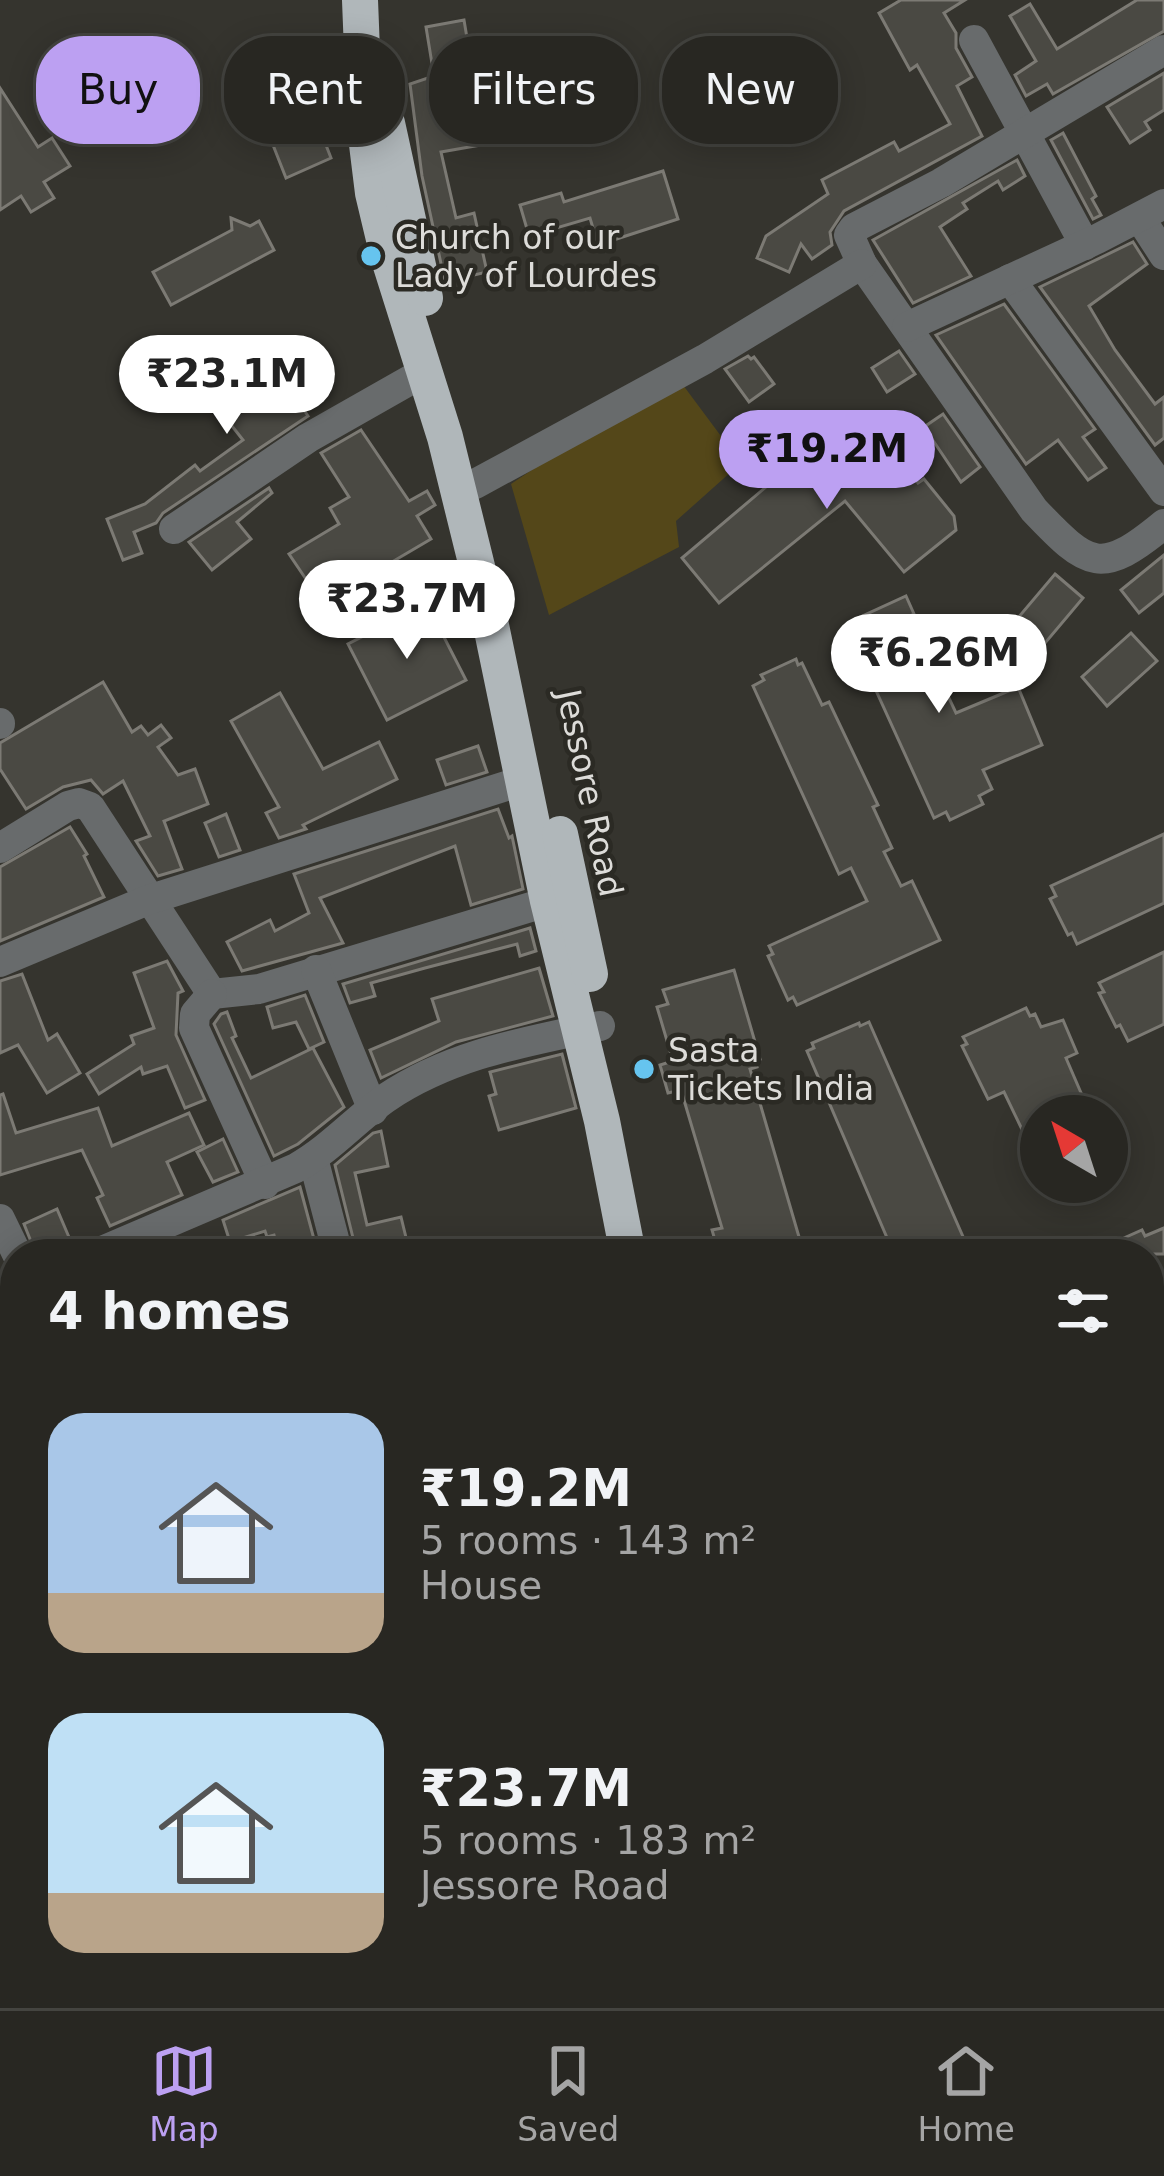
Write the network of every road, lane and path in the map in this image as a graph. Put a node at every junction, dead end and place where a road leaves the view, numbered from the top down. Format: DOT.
graph roads {
  1 [pos="360,0"];
  2 [pos="379,0"];
  3 [pos="974,40"];
  4 [pos="1164,50"];
  5 [pos="1024,136"];
  6 [pos="1152,211"];
  7 [pos="1084,245"];
  8 [pos="1164,255"];
  9 [pos="862,264"];
  10 [pos="1010,279"];
  11 [pos="907,327"];
  12 [pos="426,371"];
  13 [pos="475,484"];
  14 [pos="1164,490"];
  15 [pos="1164,524"];
  16 [pos="175,529"];
  17 [pos="525,779"];
  18 [pos="0,848"];
  19 [pos="560,898"];
  20 [pos="148,900"];
  21 [pos="0,962"];
  22 [pos="316,970"];
  23 [pos="212,994"];
  24 [pos="589,1028"];
  25 [pos="373,1110"];
  26 [pos="313,1158"];
  27 [pos="265,1184"];
  28 [pos="137,1239"];
  29 [pos="334,1239"];
  30 [pos="625,1239"];
  31 [pos="644,1239"];
  1 -- 12 [label="highway"];
  2 -- 13 [label="highway, Jessore Road"];
  3 -- 5 [label="street"];
  4 -- 5 [label="street"];
  5 -- 7 [label="street"];
  5 -- 9 [label="street"];
  6 -- 7 [label="street"];
  6 -- 8 [label="street"];
  7 -- 10 [label="street"];
  9 -- 11 [label="street"];
  9 -- 13 [label="street"];
  10 -- 11 [label="street"];
  10 -- 14 [label="street"];
  11 -- 15 [label="street"];
  12 -- 16 [label="street"];
  12 -- 17 [label="highway"];
  13 -- 19 [label="highway, Jessore Road"];
  17 -- 19 [label="highway"];
  17 -- 20 [label="street"];
  18 -- 20 [label="street"];
  19 -- 22 [label="street"];
  19 -- 24 [label="highway, Jessore Road"];
  20 -- 21 [label="street"];
  20 -- 23 [label="street"];
  22 -- 23 [label="street"];
  22 -- 25 [label="street"];
  23 -- 27 [label="street"];
  24 -- 25 [label="street"];
  24 -- 30 [label="highway"];
  24 -- 31 [label="highway, Jessore Road"];
  25 -- 26 [label="street"];
  26 -- 27 [label="street"];
  26 -- 29 [label="street"];
  27 -- 28 [label="street"];
}
